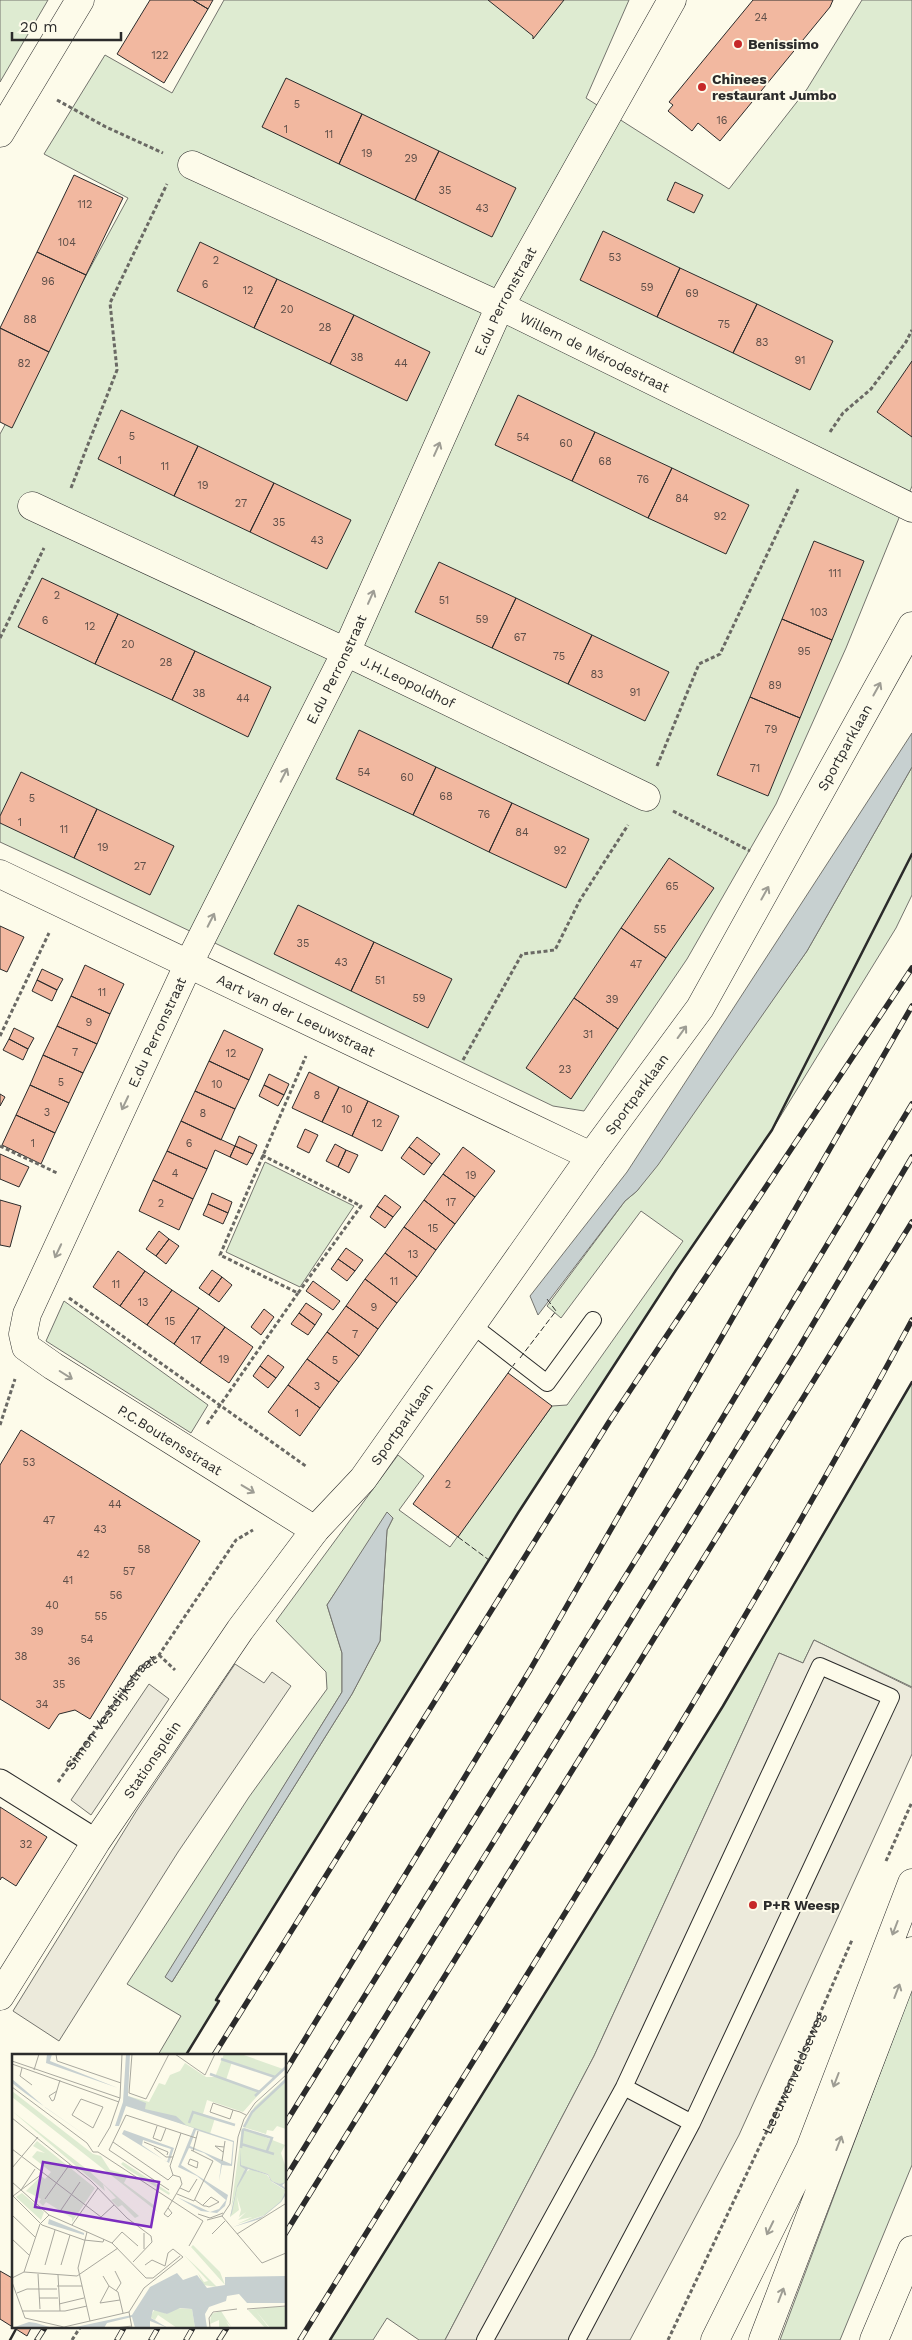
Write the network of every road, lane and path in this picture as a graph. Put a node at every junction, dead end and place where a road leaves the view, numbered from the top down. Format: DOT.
graph roads {
  1 [pos="80,0"];
  2 [pos="665,3"];
  3 [pos="28,84"];
  4 [pos="0,133"];
  5 [pos="185,163"];
  6 [pos="500,306"];
  7 [pos="912,330"];
  8 [pos="812,459"];
  9 [pos="32,506"];
  10 [pos="912,508"];
  11 [pos="59,517"];
  12 [pos="912,626"];
  13 [pos="0,638"];
  14 [pos="346,652"];
  15 [pos="646,797"];
  16 [pos="756,854"];
  17 [pos="0,874"];
  18 [pos="63,903"];
  19 [pos="189,963"];
  20 [pos="0,1025"];
  21 [pos="319,1025"];
  22 [pos="4,1027"];
  23 [pos="0,1036"];
  24 [pos="462,1062"];
  25 [pos="0,1146"];
  26 [pos="262,1155"];
  27 [pos="591,1156"];
  28 [pos="87,1187"];
  29 [pos="45,1280"];
  30 [pos="298,1293"];
  31 [pos="593,1320"];
  32 [pos="472,1325"];
  33 [pos="26,1347"];
  34 [pos="218,1406"];
  35 [pos="0,1413"];
  36 [pos="1,1424"];
  37 [pos="190,1453"];
  38 [pos="307,1467"];
  39 [pos="280,1508"];
  40 [pos="315,1530"];
  41 [pos="0,1782"];
  42 [pos="912,1802"];
  43 [pos="41,1807"];
  44 [pos="96,1842"];
  45 [pos="885,1864"];
  46 [pos="912,1883"];
  47 [pos="854,1936"];
  48 [pos="912,1951"];
  49 [pos="0,1996"];
  50 [pos="624,2087"];
  51 [pos="692,2123"];
  52 [pos="912,2250"];
  53 [pos="80,2328"];
  54 [pos="72,2340"];
  55 [pos="485,2340"];
  56 [pos="577,2340"];
  57 [pos="668,2340"];
  58 [pos="715,2340"];
  59 [pos="762,2340"];
  60 [pos="874,2340"];
  1 -- 3 [label="street"];
  2 -- 6 [label="street, E.du Perronstraat"];
  3 -- 4 [label="street"];
  3 -- 5 [label="path"];
  5 -- 6 [label="street, Willem de Mérodestraat"];
  5 -- 11 [label="path"];
  6 -- 8 [label="street, Willem de Mérodestraat"];
  14 -- 6 [label="street, E.du Perronstraat, one-way"];
  7 -- 8 [label="path"];
  8 -- 10 [label="street, Willem de Mérodestraat"];
  8 -- 15 [label="path"];
  9 -- 11 [label="street, J.H.Leopoldhof"];
  11 -- 13 [label="path"];
  11 -- 14 [label="street, J.H.Leopoldhof"];
  27 -- 12 [label="street, Sportparklaan, one-way"];
  14 -- 15 [label="street, J.H.Leopoldhof"];
  19 -- 14 [label="street, E.du Perronstraat, one-way"];
  15 -- 16 [label="path"];
  15 -- 24 [label="path"];
  17 -- 18 [label="street, Aart van der Leeuwstraat"];
  18 -- 19 [label="street, Aart van der Leeuwstraat"];
  18 -- 22 [label="path"];
  19 -- 21 [label="street, Aart van der Leeuwstraat"];
  19 -- 28 [label="street, E.du Perronstraat, one-way"];
  20 -- 22 [label="path"];
  21 -- 26 [label="path"];
  21 -- 27 [label="street, Aart van der Leeuwstraat"];
  22 -- 23 [label="path"];
  25 -- 28 [label="path"];
  26 -- 30 [label="path"];
  26 -- 30 [label="path"];
  27 -- 32 [label="street, Sportparklaan"];
  28 -- 29 [label="street, E.du Perronstraat, one-way"];
  29 -- 33 [label="street, E.du Perronstraat"];
  29 -- 34 [label="path"];
  30 -- 34 [label="path"];
  31 -- 32 [label="lane"];
  32 -- 40 [label="street, Sportparklaan"];
  33 -- 36 [label="path"];
  33 -- 37 [label="street, P.C.Boutensstraat, one-way"];
  34 -- 37 [label="path"];
  34 -- 38 [label="path"];
  35 -- 36 [label="path"];
  37 -- 39 [label="street, P.C.Boutensstraat, one-way"];
  39 -- 40 [label="street, P.C.Boutensstraat"];
  39 -- 43 [label="path, Simon Vestdijkstraat"];
  40 -- 44 [label="street, Stationsplein"];
  41 -- 43 [label="street"];
  42 -- 45 [label="path"];
  43 -- 44 [label="street"];
  44 -- 49 [label="street, Stationsplein"];
  46 -- 58 [label="street, one-way"];
  47 -- 57 [label="path, Leeuwenveldseweg"];
  59 -- 48 [label="street, one-way"];
  50 -- 51 [label="lane"];
  50 -- 51 [label="lane"];
  50 -- 55 [label="lane"];
  51 -- 56 [label="lane"];
  52 -- 60 [label="street"];
  53 -- 54 [label="path"];
}
